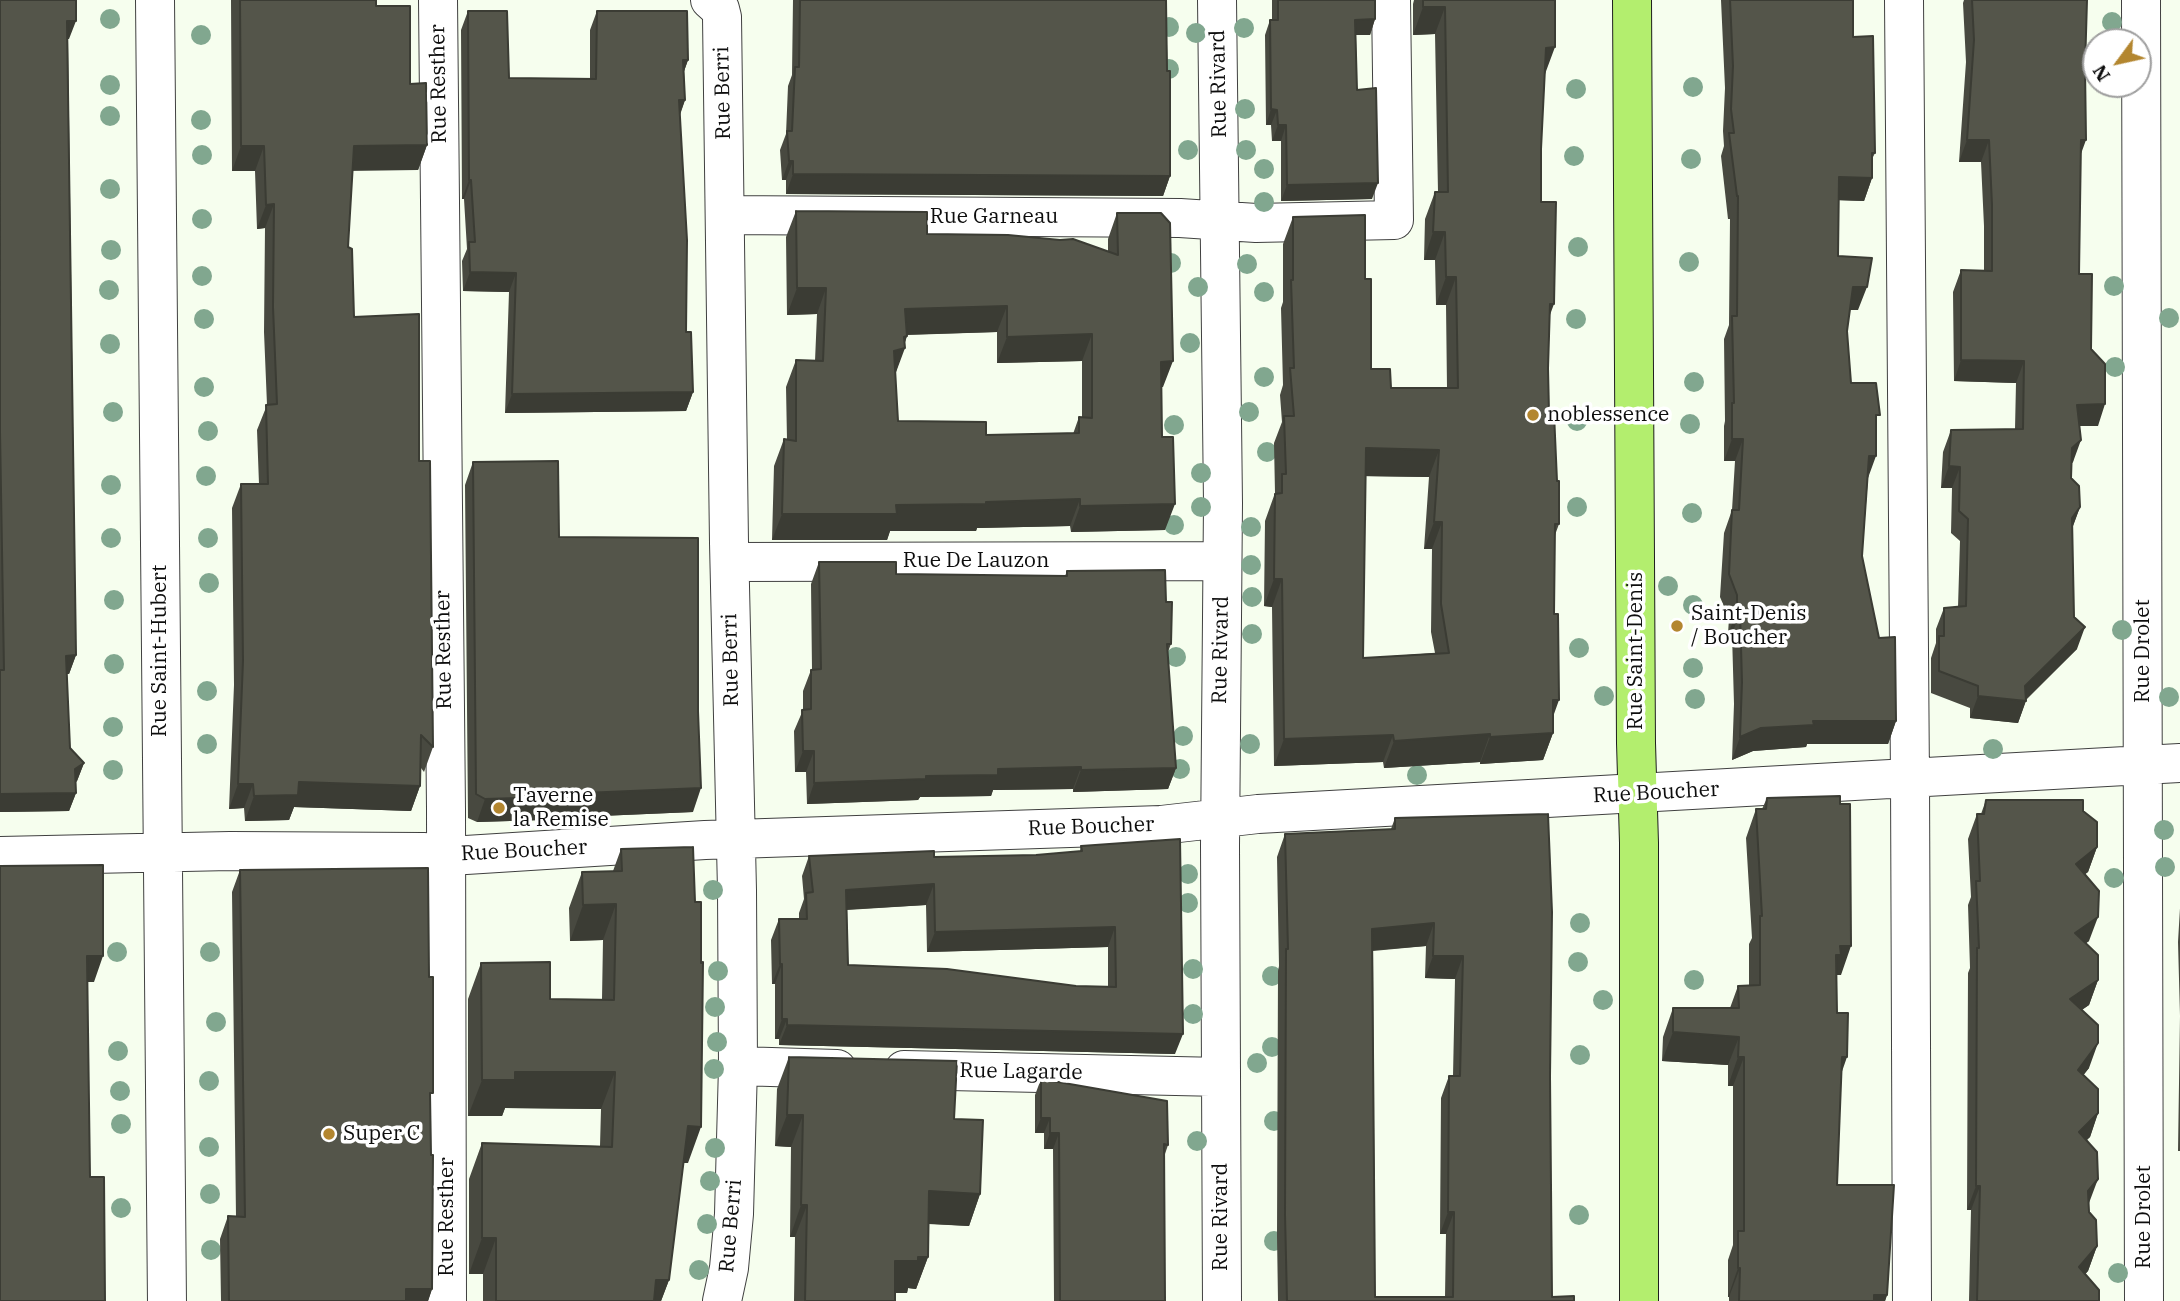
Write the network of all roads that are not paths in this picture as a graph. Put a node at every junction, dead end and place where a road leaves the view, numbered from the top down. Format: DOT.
graph roads {
  1 [pos="155,0"];
  2 [pos="438,0"];
  3 [pos="1217,0"];
  4 [pos="1391,0"];
  5 [pos="1632,0"];
  6 [pos="1905,0"];
  7 [pos="2141,0"];
  8 [pos="716,9"];
  9 [pos="725,215"];
  10 [pos="1221,221"];
  11 [pos="1222,561"];
  12 [pos="730,562"];
  13 [pos="2180,763"];
  14 [pos="2142,766"];
  15 [pos="1910,779"];
  16 [pos="1639,794"];
  17 [pos="1220,818"];
  18 [pos="736,839"];
  19 [pos="163,854"];
  20 [pos="445,854"];
  21 [pos="0,856"];
  22 [pos="738,1066"];
  23 [pos="1221,1077"];
  24 [pos="167,1301"];
  25 [pos="447,1301"];
  26 [pos="722,1301"];
  27 [pos="1222,1301"];
  28 [pos="1639,1301"];
  29 [pos="1912,1301"];
  30 [pos="2144,1301"];
  1 -- 19 [label="street, Rue Saint-Hubert"];
  2 -- 20 [label="street, Rue Resther"];
  3 -- 10 [label="street, Rue Rivard"];
  4 -- 10 [label="street, Rue Garneau"];
  5 -- 16 [label="main road, Rue Saint-Denis"];
  6 -- 15 [label="street"];
  7 -- 14 [label="street, Rue Drolet"];
  8 -- 9 [label="street, Rue Berri"];
  9 -- 10 [label="street, Rue Garneau"];
  9 -- 12 [label="street, Rue Berri"];
  10 -- 11 [label="street, Rue Rivard"];
  11 -- 12 [label="street, Rue De Lauzon"];
  11 -- 17 [label="street, Rue Rivard"];
  12 -- 18 [label="street, Rue Berri"];
  13 -- 14 [label="street, Rue Boucher"];
  14 -- 15 [label="street, Rue Boucher"];
  14 -- 30 [label="street, Rue Drolet"];
  15 -- 16 [label="street, Rue Boucher"];
  15 -- 29 [label="street"];
  16 -- 17 [label="street, Rue Boucher"];
  16 -- 28 [label="main road, Rue Saint-Denis"];
  17 -- 18 [label="street, Rue Boucher"];
  17 -- 23 [label="street, Rue Rivard"];
  18 -- 20 [label="street, Rue Boucher"];
  18 -- 22 [label="street, Rue Berri"];
  19 -- 20 [label="street, Rue Boucher"];
  19 -- 21 [label="street, Rue Boucher"];
  19 -- 24 [label="street, Rue Saint-Hubert"];
  20 -- 25 [label="street, Rue Resther"];
  22 -- 23 [label="street, Rue Lagarde"];
  22 -- 26 [label="street, Rue Berri"];
  23 -- 27 [label="street, Rue Rivard"];
}
